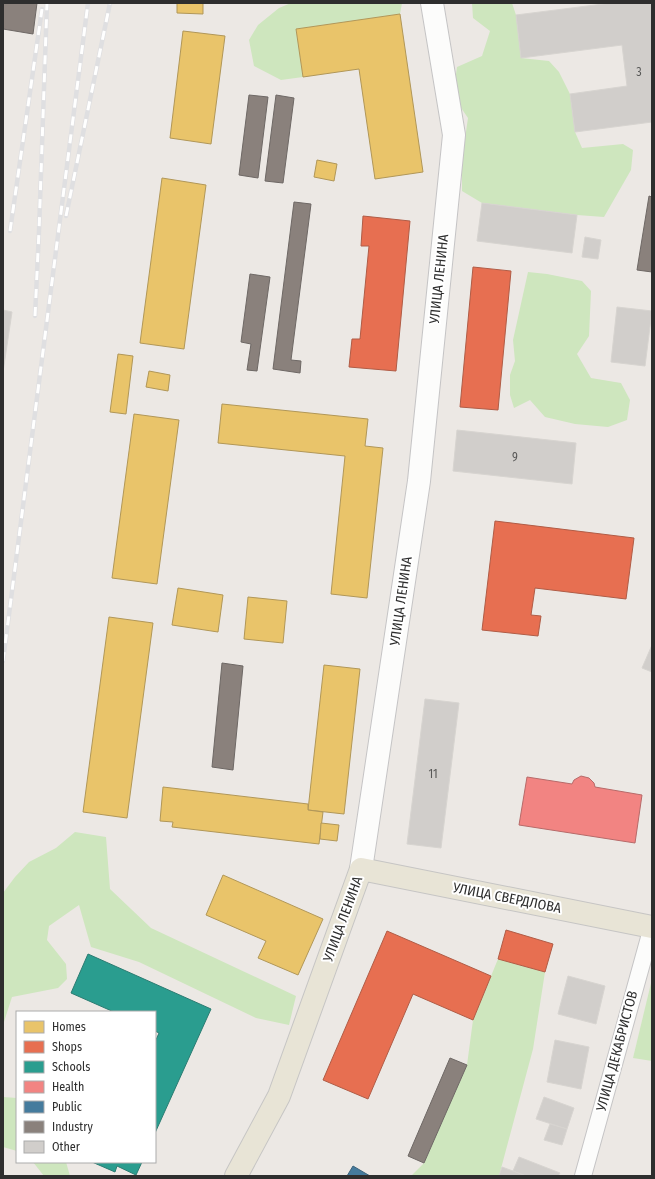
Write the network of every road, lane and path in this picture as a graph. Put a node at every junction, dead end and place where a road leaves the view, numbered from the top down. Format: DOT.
graph roads {
  1 [pos="432,3"];
  2 [pos="361,869"];
  3 [pos="652,927"];
  4 [pos="236,1176"];
  5 [pos="583,1176"];
  1 -- 2 [label="main road, УЛИЦА ЛЕНИНА"];
  2 -- 3 [label="main road, УЛИЦА СВЕРДЛОВА"];
  2 -- 4 [label="main road, УЛИЦА ЛЕНИНА"];
  3 -- 5 [label="street, УЛИЦА ДЕКАБРИСТОВ"];
}
